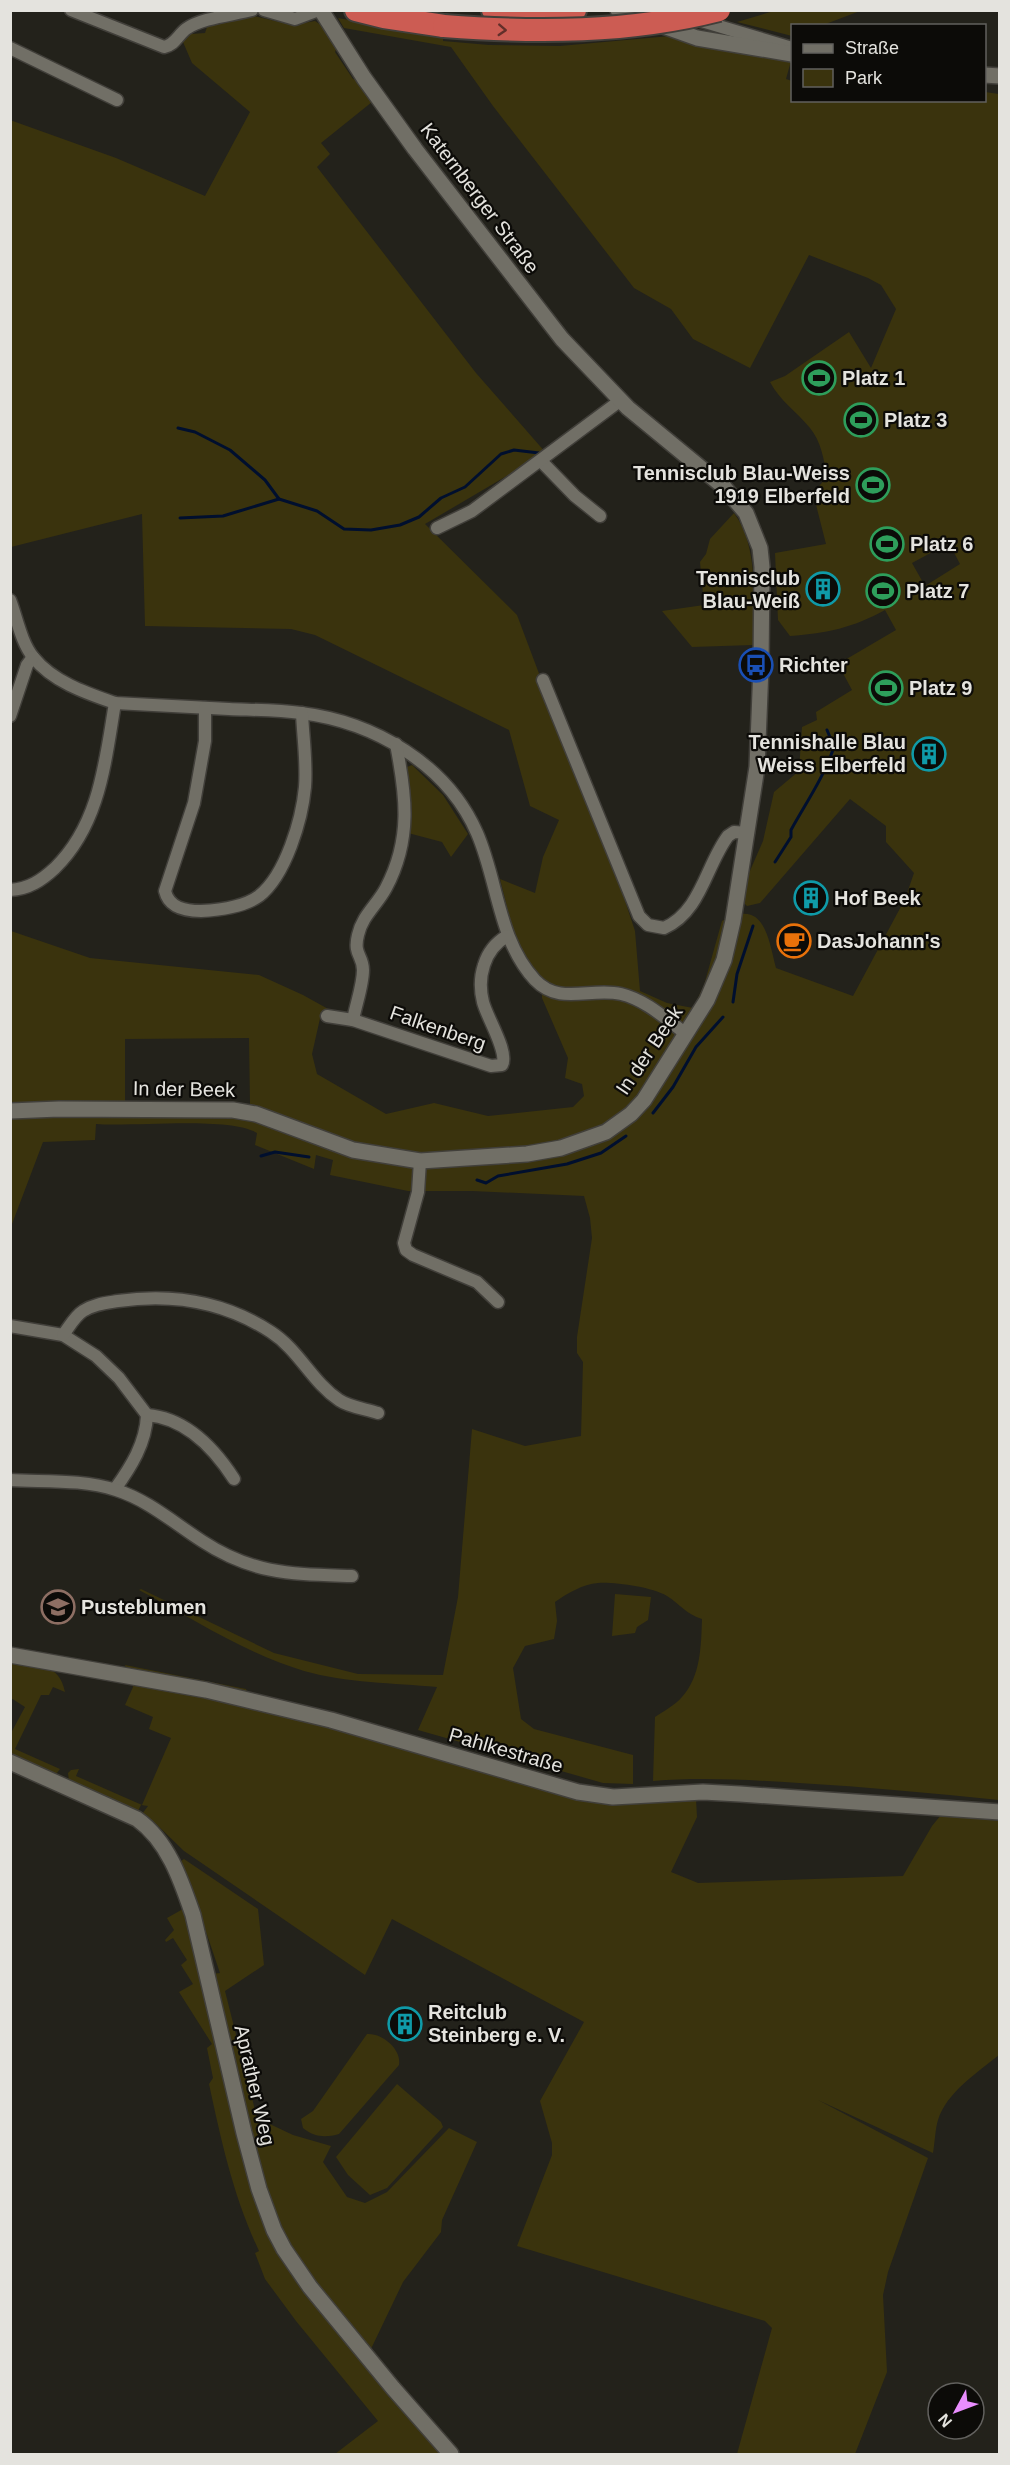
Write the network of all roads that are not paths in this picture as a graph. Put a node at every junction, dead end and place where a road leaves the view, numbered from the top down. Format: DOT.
graph roads {
  1 [pos="71,10"];
  2 [pos="252,10"];
  3 [pos="264,10"];
  4 [pos="356,10"];
  5 [pos="493,10"];
  6 [pos="575,10"];
  7 [pos="618,10"];
  8 [pos="671,10"];
  9 [pos="719,10"];
  10 [pos="323,15"];
  11 [pos="10,48"];
  12 [pos="791,48"];
  13 [pos="791,54"];
  14 [pos="117,100"];
  15 [pos="621,400"];
  16 [pos="541,461"];
  17 [pos="740,505"];
  18 [pos="600,516"];
  19 [pos="437,528"];
  20 [pos="10,600"];
  21 [pos="33,657"];
  22 [pos="543,680"];
  23 [pos="115,703"];
  24 [pos="205,708"];
  25 [pos="302,713"];
  26 [pos="10,716"];
  27 [pos="396,744"];
  28 [pos="748,833"];
  29 [pos="10,890"];
  30 [pos="507,936"];
  31 [pos="327,1016"];
  32 [pos="353,1020"];
  33 [pos="686,1034"];
  34 [pos="10,1111"];
  35 [pos="420,1161"];
  36 [pos="498,1302"];
  37 [pos="10,1326"];
  38 [pos="63,1335"];
  39 [pos="378,1413"];
  40 [pos="147,1415"];
  41 [pos="234,1479"];
  42 [pos="10,1480"];
  43 [pos="115,1489"];
  44 [pos="352,1576"];
  45 [pos="10,1655"];
  46 [pos="10,1762"];
  47 [pos="999,1812"];
  48 [pos="452,2454"];
  1 -- 2 [label="street"];
  3 -- 10 [label="street"];
  4 -- 9 [label="highway, one-way, bridge"];
  5 -- 6 [label="highway"];
  7 -- 13 [label="street"];
  8 -- 12 [label="street"];
  10 -- 15 [label="street, Katernberger Straße"];
  11 -- 14 [label="street"];
  15 -- 16 [label="street"];
  15 -- 17 [label="street, Katernberger Straße"];
  16 -- 18 [label="street"];
  16 -- 19 [label="street"];
  17 -- 28 [label="street, In der Beek"];
  20 -- 21 [label="street"];
  21 -- 23 [label="street"];
  21 -- 26 [label="street"];
  22 -- 28 [label="street"];
  23 -- 24 [label="street"];
  23 -- 29 [label="street"];
  24 -- 25 [label="street"];
  24 -- 25 [label="street"];
  25 -- 27 [label="street"];
  27 -- 30 [label="street"];
  27 -- 32 [label="street"];
  28 -- 33 [label="street, In der Beek"];
  30 -- 32 [label="street, Falkenberg"];
  30 -- 33 [label="street"];
  31 -- 32 [label="street, Falkenberg"];
  33 -- 35 [label="street, In der Beek"];
  34 -- 35 [label="street, In der Beek"];
  35 -- 36 [label="street"];
  37 -- 38 [label="street"];
  38 -- 39 [label="street"];
  38 -- 40 [label="street"];
  40 -- 41 [label="street"];
  40 -- 43 [label="street"];
  42 -- 43 [label="street"];
  43 -- 44 [label="street"];
  45 -- 47 [label="street, Pahlkestraße"];
  46 -- 48 [label="street, Aprather Weg"];
}
